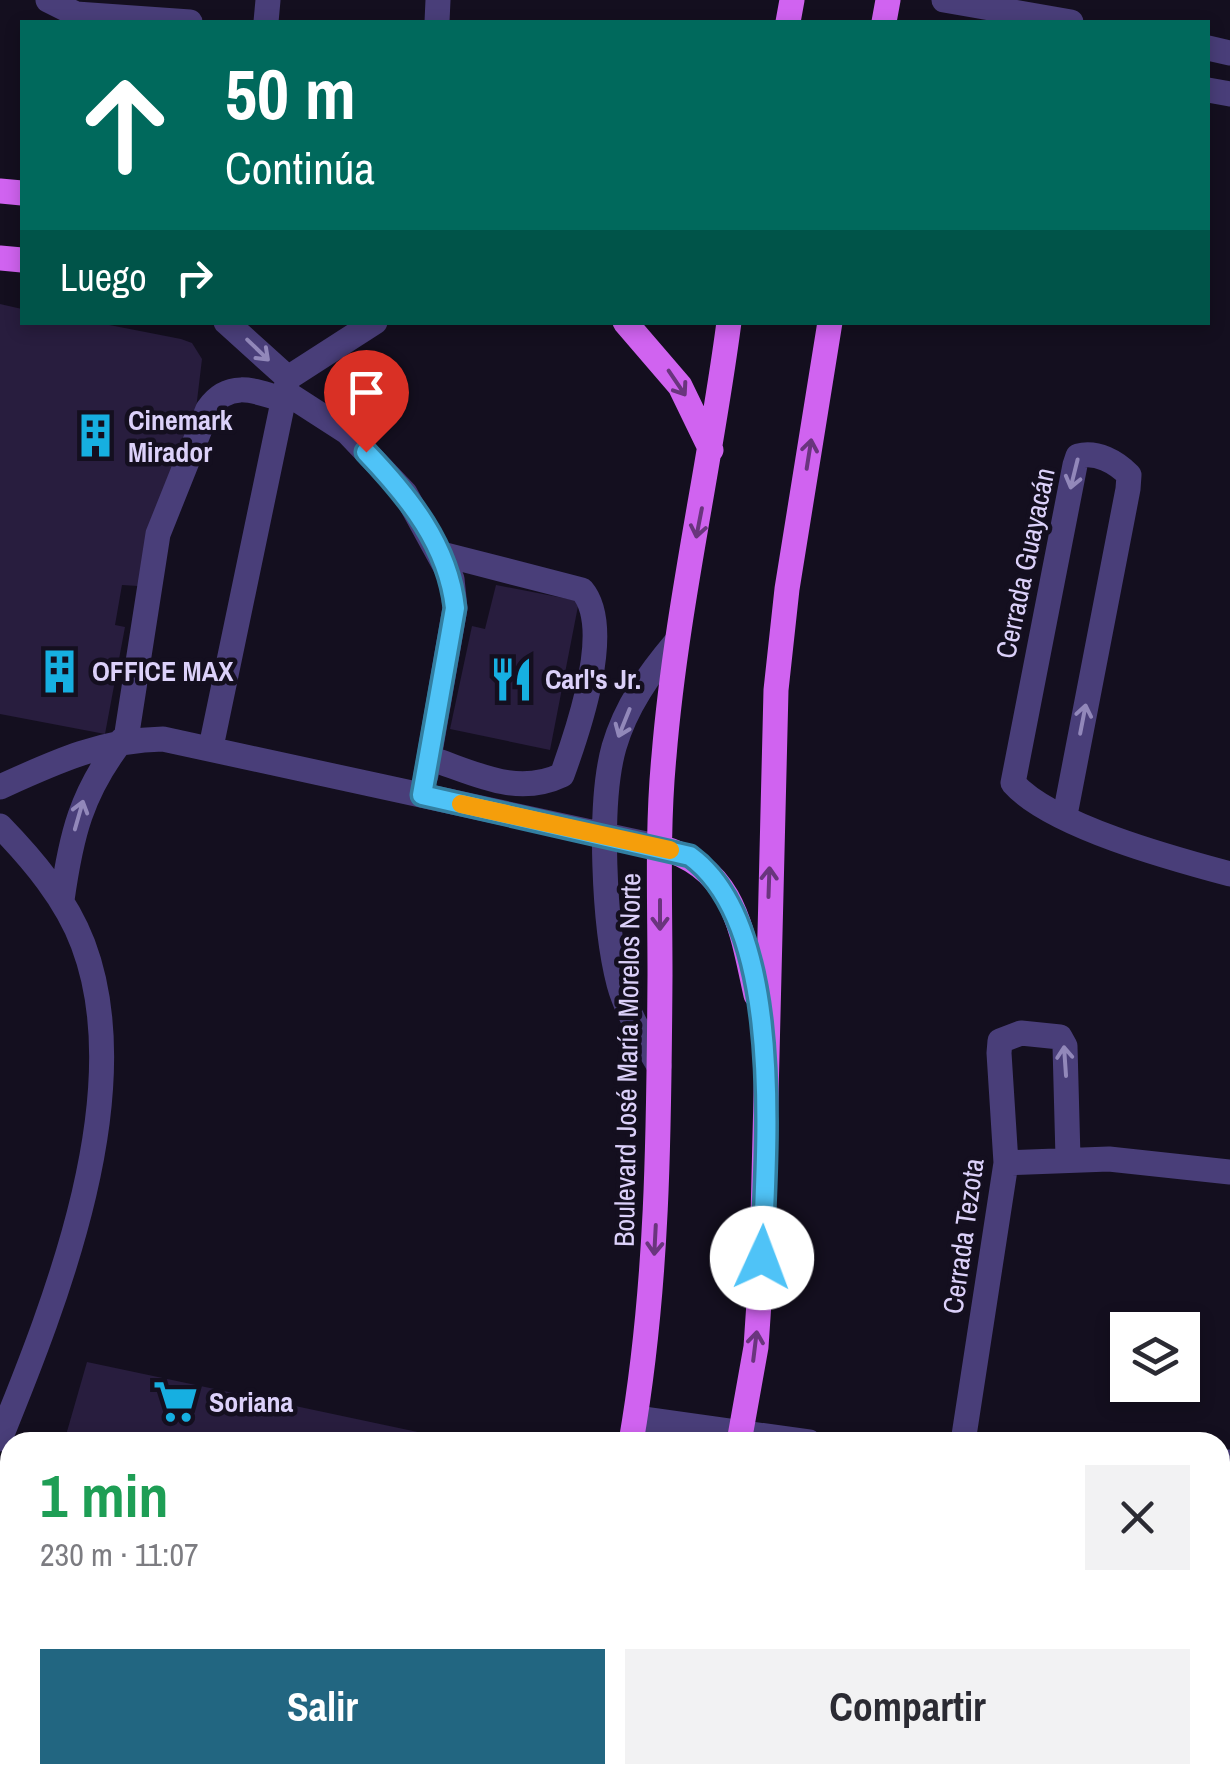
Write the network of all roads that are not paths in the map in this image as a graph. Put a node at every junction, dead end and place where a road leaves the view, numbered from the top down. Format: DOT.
graph roads {
  1 [pos="48,0"];
  2 [pos="944,0"];
  3 [pos="162,20"];
  4 [pos="1059,20"];
  5 [pos="229,325"];
  6 [pos="371,325"];
  7 [pos="628,325"];
  8 [pos="729,325"];
  9 [pos="830,325"];
  10 [pos="286,390"];
  11 [pos="712,454"];
  12 [pos="442,554"];
  13 [pos="676,642"];
  14 [pos="124,740"];
  15 [pos="211,747"];
  16 [pos="429,758"];
  17 [pos="0,788"];
  18 [pos="422,795"];
  19 [pos="1064,815"];
  20 [pos="0,826"];
  21 [pos="607,833"];
  22 [pos="660,847"];
  23 [pos="1230,874"];
  24 [pos="62,900"];
  25 [pos="764,1029"];
  26 [pos="659,1066"];
  27 [pos="1068,1158"];
  28 [pos="1006,1163"];
  29 [pos="1230,1172"];
  30 [pos="633,1430"];
  31 [pos="2,1432"];
  32 [pos="660,1432"];
  33 [pos="740,1432"];
  34 [pos="965,1432"];
  1 -- 3 [label="street"];
  2 -- 4 [label="street"];
  5 -- 10 [label="street, one-way"];
  6 -- 10 [label="street"];
  7 -- 11 [label="main road, one-way"];
  8 -- 11 [label="main road, Boulevard José María Morelos Norte"];
  25 -- 9 [label="main road, one-way"];
  10 -- 12 [label="street"];
  10 -- 14 [label="street"];
  10 -- 15 [label="street"];
  11 -- 13 [label="main road, Boulevard José María Morelos Norte, one-way"];
  12 -- 16 [label="street"];
  12 -- 16 [label="street"];
  13 -- 21 [label="street, one-way"];
  13 -- 22 [label="main road, Boulevard José María Morelos Norte"];
  14 -- 15 [label="street"];
  14 -- 17 [label="street"];
  24 -- 14 [label="street, one-way"];
  15 -- 18 [label="street"];
  16 -- 18 [label="street"];
  18 -- 21 [label="street"];
  19 -- 19 [label="street, Cerrada Guayacán, one-way"];
  19 -- 23 [label="street, Cerrada Guayacán"];
  20 -- 24 [label="street"];
  21 -- 22 [label="street"];
  21 -- 26 [label="street"];
  22 -- 25 [label="main road"];
  22 -- 26 [label="main road, Boulevard José María Morelos Norte, one-way"];
  24 -- 31 [label="street"];
  33 -- 25 [label="main road, one-way"];
  26 -- 30 [label="main road, Boulevard José María Morelos Norte, one-way"];
  27 -- 28 [label="street"];
  27 -- 28 [label="street, Cerrada Tezota, one-way"];
  27 -- 29 [label="street"];
  28 -- 34 [label="street, Cerrada Tezota"];
  30 -- 32 [label="street"];
}
